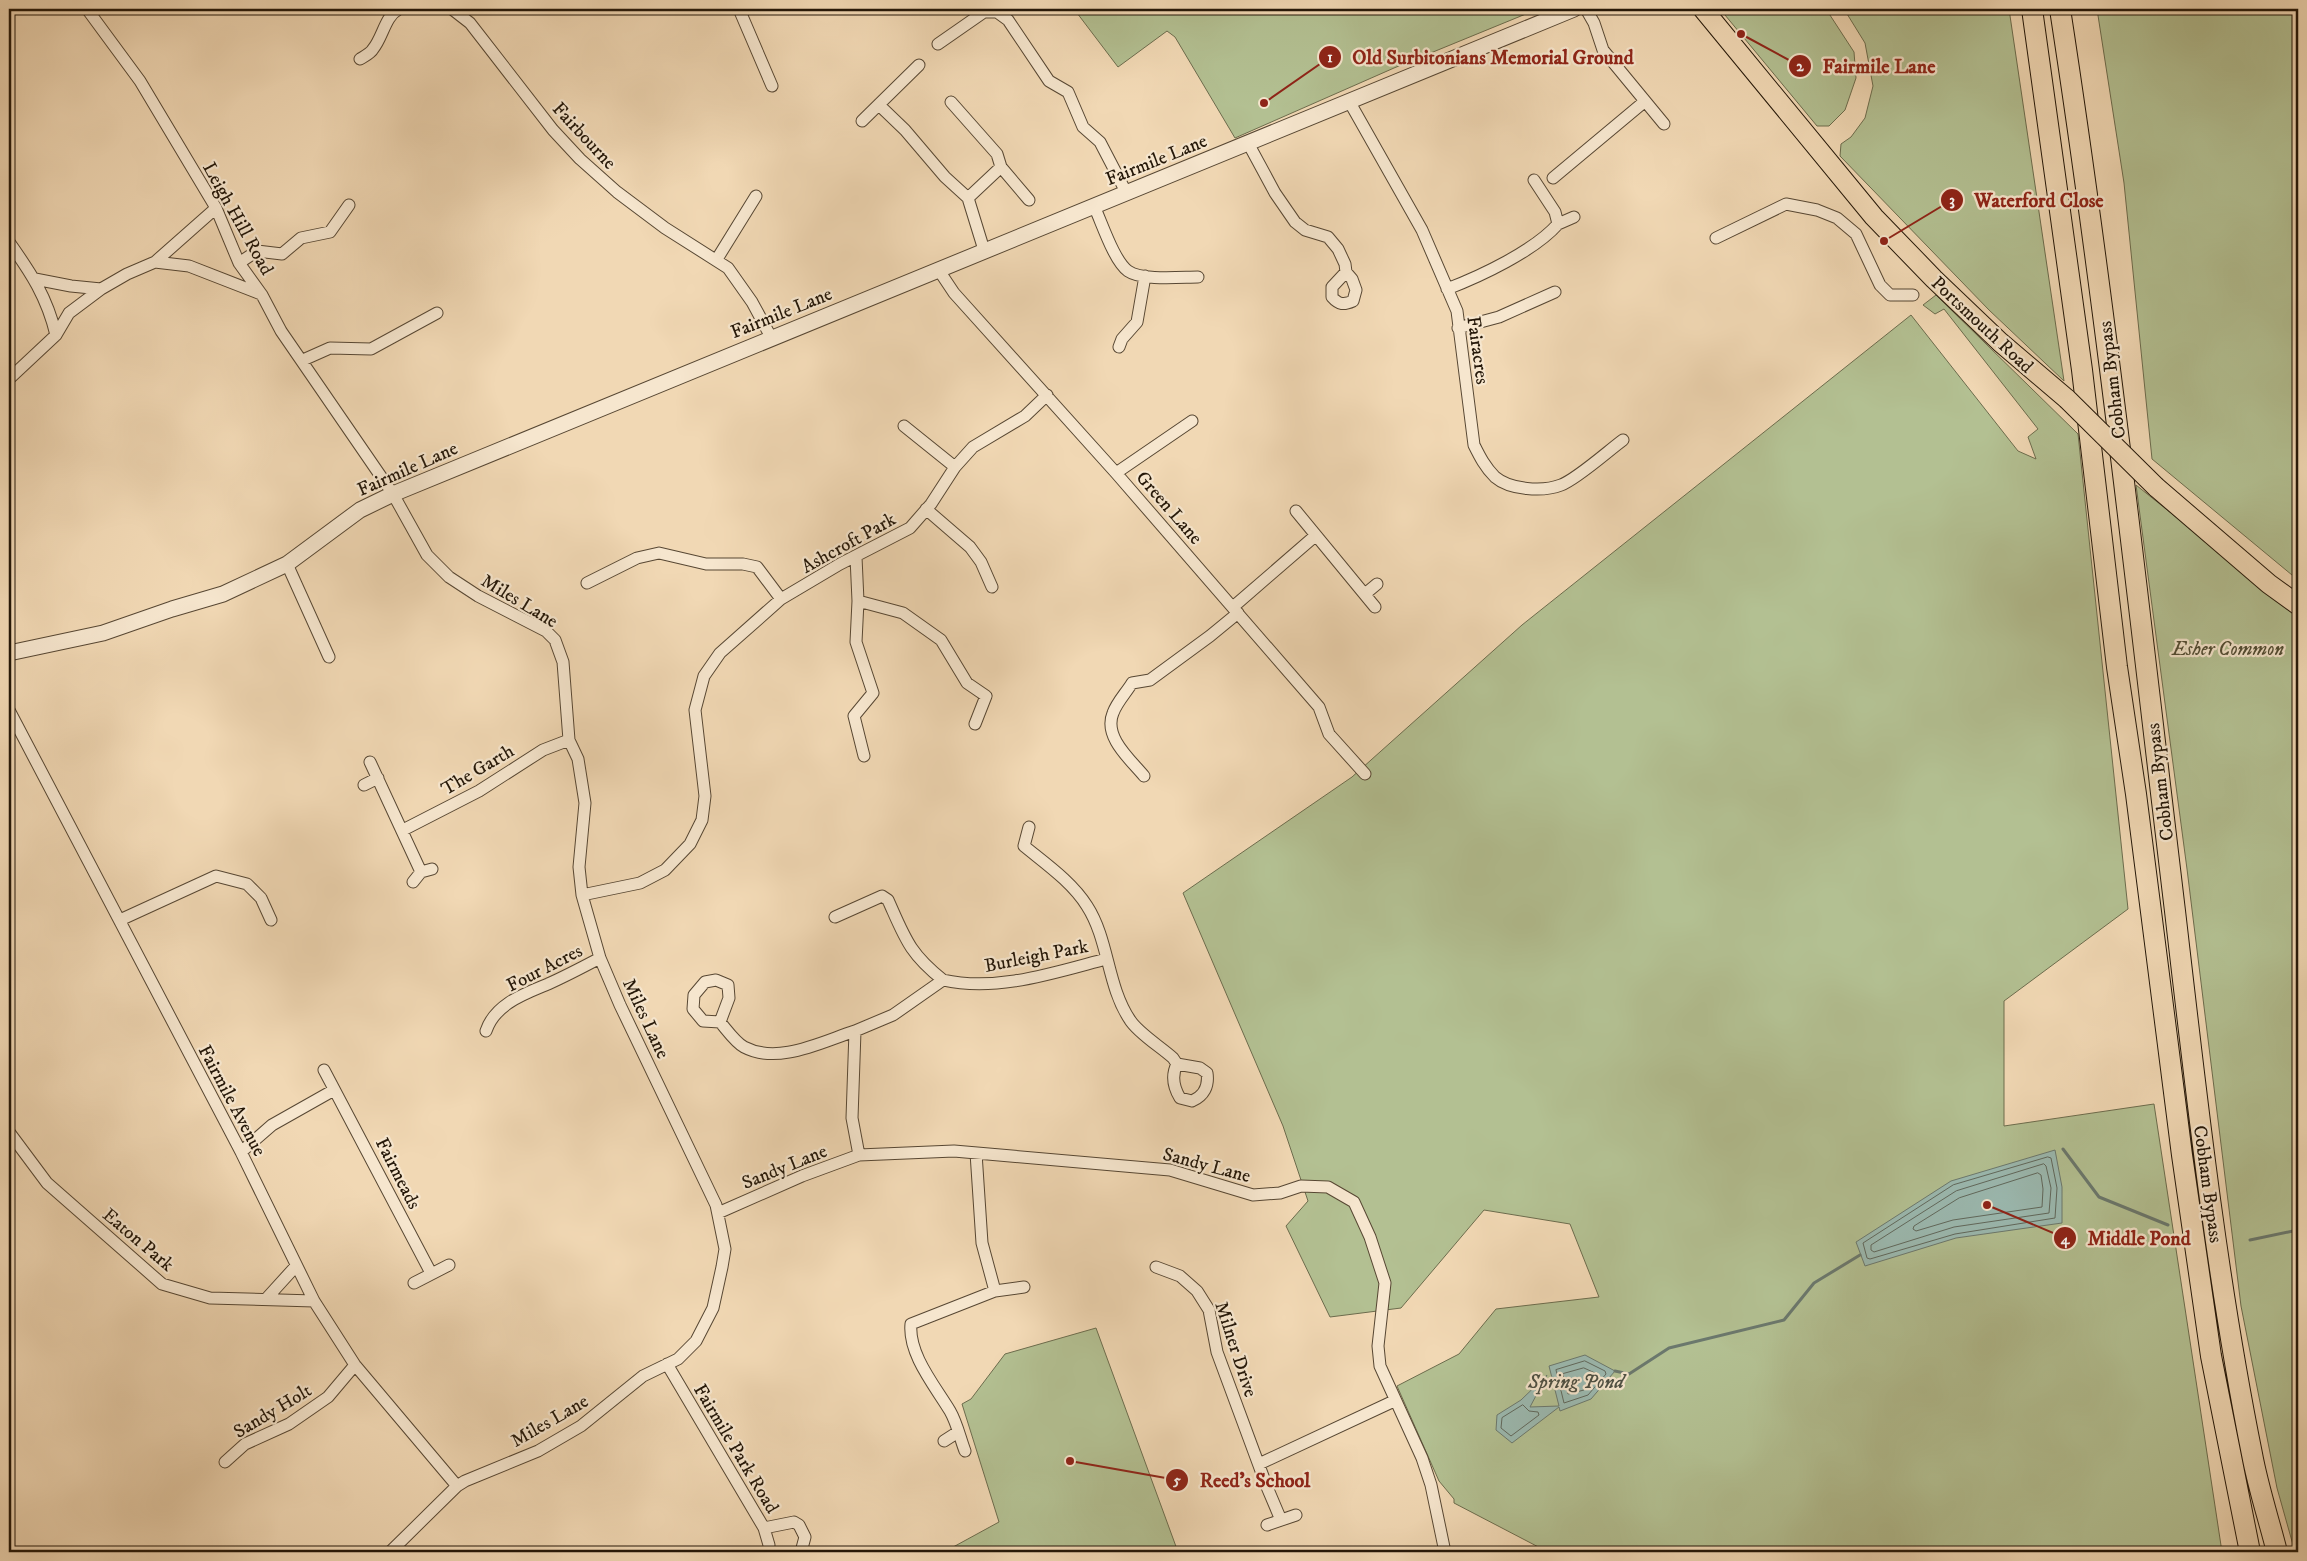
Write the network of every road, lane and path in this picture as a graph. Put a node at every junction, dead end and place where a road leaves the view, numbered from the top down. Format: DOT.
graph roads {
  1 [pos="88,9"];
  2 [pos="99,9"];
  3 [pos="399,9"];
  4 [pos="452,9"];
  5 [pos="739,9"];
  6 [pos="1574,9"];
  7 [pos="1586,9"];
  8 [pos="1703,9"];
  9 [pos="2032,9"];
  10 [pos="2060,9"];
  11 [pos="97,21"];
  12 [pos="938,44"];
  13 [pos="360,59"];
  14 [pos="919,65"];
  15 [pos="772,86"];
  16 [pos="1349,101"];
  17 [pos="951,102"];
  18 [pos="1644,102"];
  19 [pos="879,105"];
  20 [pos="862,121"];
  21 [pos="1664,124"];
  22 [pos="1248,143"];
  23 [pos="1001,167"];
  24 [pos="1552,178"];
  25 [pos="1534,180"];
  26 [pos="1126,192"];
  27 [pos="756,196"];
  28 [pos="968,198"];
  29 [pos="1030,200"];
  30 [pos="348,205"];
  31 [pos="1094,206"];
  32 [pos="216,208"];
  33 [pos="1574,217"];
  34 [pos="1558,224"];
  35 [pos="1716,238"];
  36 [pos="9,242"];
  37 [pos="984,250"];
  38 [pos="717,259"];
  39 [pos="155,262"];
  40 [pos="239,263"];
  41 [pos="938,270"];
  42 [pos="1346,272"];
  43 [pos="1145,276"];
  44 [pos="1198,277"];
  45 [pos="35,279"];
  46 [pos="101,289"];
  47 [pos="1447,289"];
  48 [pos="1555,292"];
  49 [pos="262,295"];
  50 [pos="1914,295"];
  51 [pos="437,313"];
  52 [pos="1458,328"];
  53 [pos="56,335"];
  54 [pos="771,337"];
  55 [pos="1119,347"];
  56 [pos="303,360"];
  57 [pos="9,379"];
  58 [pos="1047,395"];
  59 [pos="1192,421"];
  60 [pos="904,426"];
  61 [pos="1623,440"];
  62 [pos="955,467"];
  63 [pos="1116,472"];
  64 [pos="393,494"];
  65 [pos="926,510"];
  66 [pos="1296,511"];
  67 [pos="1315,536"];
  68 [pos="856,557"];
  69 [pos="287,564"];
  70 [pos="587,583"];
  71 [pos="1377,584"];
  72 [pos="992,587"];
  73 [pos="1365,594"];
  74 [pos="781,600"];
  75 [pos="858,601"];
  76 [pos="2298,605"];
  77 [pos="1376,606"];
  78 [pos="1236,610"];
  79 [pos="9,653"];
  80 [pos="329,657"];
  81 [pos="9,710"];
  82 [pos="975,724"];
  83 [pos="569,740"];
  84 [pos="864,756"];
  85 [pos="370,762"];
  86 [pos="1365,774"];
  87 [pos="1144,776"];
  88 [pos="378,778"];
  89 [pos="364,785"];
  90 [pos="1029,827"];
  91 [pos="403,830"];
  92 [pos="413,882"];
  93 [pos="582,895"];
  94 [pos="835,917"];
  95 [pos="120,920"];
  96 [pos="271,920"];
  97 [pos="600,958"];
  98 [pos="1106,959"];
  99 [pos="943,980"];
  100 [pos="720,1022"];
  101 [pos="486,1031"];
  102 [pos="855,1031"];
  103 [pos="1177,1064"];
  104 [pos="324,1070"];
  105 [pos="334,1090"];
  106 [pos="9,1132"];
  107 [pos="241,1152"];
  108 [pos="976,1153"];
  109 [pos="859,1155"];
  110 [pos="718,1213"];
  111 [pos="449,1265"];
  112 [pos="296,1266"];
  113 [pos="1156,1267"];
  114 [pos="431,1273"];
  115 [pos="414,1283"];
  116 [pos="1024,1286"];
  117 [pos="995,1291"];
  118 [pos="266,1300"];
  119 [pos="314,1300"];
  120 [pos="667,1364"];
  121 [pos="355,1366"];
  122 [pos="1394,1401"];
  123 [pos="958,1432"];
  124 [pos="944,1441"];
  125 [pos="965,1451"];
  126 [pos="225,1462"];
  127 [pos="1259,1464"];
  128 [pos="457,1486"];
  129 [pos="1296,1516"];
  130 [pos="1281,1520"];
  131 [pos="1268,1525"];
  132 [pos="764,1528"];
  133 [pos="390,1552"];
  134 [pos="768,1552"];
  135 [pos="801,1552"];
  136 [pos="1445,1552"];
  137 [pos="2250,1552"];
  138 [pos="2277,1552"];
  1 -- 11 [label="street, Leigh Hill Road"];
  2 -- 11 [label="street"];
  3 -- 13 [label="street"];
  4 -- 38 [label="street, Fairbourne"];
  5 -- 15 [label="street"];
  6 -- 16 [label="street, Fairmile Lane"];
  7 -- 18 [label="street"];
  8 -- 76 [label="main road, Portsmouth Road, bridge"];
  9 -- 137 [label="highway, Cobham Bypass"];
  10 -- 138 [label="highway, Cobham Bypass"];
  11 -- 32 [label="street, Leigh Hill Road"];
  12 -- 26 [label="street"];
  14 -- 19 [label="street"];
  16 -- 22 [label="street, Fairmile Lane"];
  16 -- 47 [label="street, Fairacres"];
  17 -- 23 [label="street"];
  18 -- 21 [label="street"];
  18 -- 24 [label="street"];
  19 -- 20 [label="street"];
  19 -- 28 [label="street"];
  22 -- 26 [label="street, Fairmile Lane"];
  22 -- 42 [label="street"];
  23 -- 28 [label="street"];
  23 -- 29 [label="street"];
  25 -- 34 [label="street"];
  26 -- 31 [label="street, Fairmile Lane"];
  27 -- 38 [label="street"];
  28 -- 37 [label="street"];
  30 -- 40 [label="street"];
  31 -- 37 [label="street, Fairmile Lane"];
  31 -- 43 [label="street"];
  32 -- 39 [label="street"];
  32 -- 40 [label="street, Leigh Hill Road"];
  33 -- 34 [label="street"];
  34 -- 47 [label="street"];
  35 -- 50 [label="street"];
  36 -- 45 [label="street"];
  37 -- 41 [label="street, Fairmile Lane"];
  38 -- 54 [label="street, Fairbourne"];
  39 -- 46 [label="street"];
  39 -- 49 [label="street"];
  40 -- 49 [label="street, Leigh Hill Road"];
  41 -- 54 [label="street, Fairmile Lane"];
  41 -- 58 [label="street, Green Lane"];
  43 -- 44 [label="street"];
  43 -- 55 [label="street"];
  45 -- 46 [label="street"];
  45 -- 53 [label="street"];
  46 -- 53 [label="street"];
  47 -- 52 [label="street, Fairacres"];
  48 -- 52 [label="street"];
  49 -- 56 [label="street, Leigh Hill Road"];
  51 -- 56 [label="street"];
  52 -- 61 [label="street, Fairacres"];
  53 -- 57 [label="street"];
  54 -- 64 [label="street, Fairmile Lane"];
  56 -- 64 [label="street, Leigh Hill Road"];
  58 -- 62 [label="street, Ashcroft Park"];
  58 -- 63 [label="street, Green Lane"];
  59 -- 63 [label="street"];
  60 -- 62 [label="street"];
  62 -- 65 [label="street, Ashcroft Park"];
  63 -- 78 [label="street, Green Lane"];
  64 -- 69 [label="street, Fairmile Lane"];
  64 -- 83 [label="street, Miles Lane"];
  65 -- 68 [label="street, Ashcroft Park"];
  65 -- 72 [label="street"];
  66 -- 67 [label="street"];
  67 -- 73 [label="street"];
  67 -- 78 [label="street"];
  68 -- 74 [label="street, Ashcroft Park"];
  68 -- 75 [label="street"];
  69 -- 79 [label="street, Fairmile Lane"];
  69 -- 80 [label="street"];
  70 -- 74 [label="street"];
  71 -- 73 [label="street"];
  73 -- 77 [label="street"];
  74 -- 93 [label="street, Ashcroft Park"];
  75 -- 82 [label="street"];
  75 -- 84 [label="street"];
  78 -- 86 [label="street, Green Lane"];
  78 -- 87 [label="street"];
  81 -- 95 [label="street, Fairmile Avenue"];
  83 -- 91 [label="street, The Garth"];
  83 -- 93 [label="street, Miles Lane"];
  85 -- 88 [label="street"];
  88 -- 89 [label="street"];
  88 -- 91 [label="street"];
  90 -- 98 [label="street, Burleigh Park"];
  91 -- 92 [label="street"];
  93 -- 97 [label="street, Miles Lane"];
  94 -- 99 [label="street, Burleigh Park"];
  95 -- 96 [label="street"];
  95 -- 107 [label="street, Fairmile Avenue"];
  97 -- 101 [label="street, Four Acres"];
  97 -- 110 [label="street, Miles Lane"];
  98 -- 99 [label="street, Burleigh Park"];
  98 -- 103 [label="street, Burleigh Park"];
  99 -- 102 [label="street"];
  100 -- 102 [label="street"];
  102 -- 109 [label="street"];
  104 -- 105 [label="street, Fairmeads"];
  105 -- 107 [label="street"];
  105 -- 114 [label="street, Fairmeads"];
  106 -- 118 [label="street, Eaton Park"];
  107 -- 112 [label="street, Fairmile Avenue"];
  108 -- 109 [label="street, Sandy Lane"];
  108 -- 117 [label="street"];
  108 -- 122 [label="street, Sandy Lane"];
  109 -- 110 [label="street, Sandy Lane"];
  110 -- 120 [label="street, Miles Lane"];
  111 -- 114 [label="street"];
  112 -- 118 [label="street"];
  112 -- 119 [label="street, Fairmile Avenue"];
  113 -- 127 [label="street, Milner Drive"];
  114 -- 115 [label="street"];
  116 -- 117 [label="street"];
  117 -- 123 [label="street"];
  118 -- 119 [label="street, Eaton Park"];
  119 -- 121 [label="street, Fairmile Avenue"];
  120 -- 128 [label="street, Miles Lane"];
  120 -- 132 [label="street, Fairmile Park Road"];
  121 -- 126 [label="street, Sandy Holt"];
  121 -- 128 [label="street, Fairmile Avenue"];
  122 -- 127 [label="street"];
  122 -- 136 [label="street, Sandy Lane"];
  123 -- 124 [label="street"];
  123 -- 125 [label="street"];
  127 -- 130 [label="street, Milner Drive"];
  128 -- 133 [label="street, Miles Lane"];
  129 -- 130 [label="street"];
  130 -- 131 [label="street"];
  132 -- 134 [label="street, Fairmile Park Road"];
  132 -- 135 [label="street"];
}
